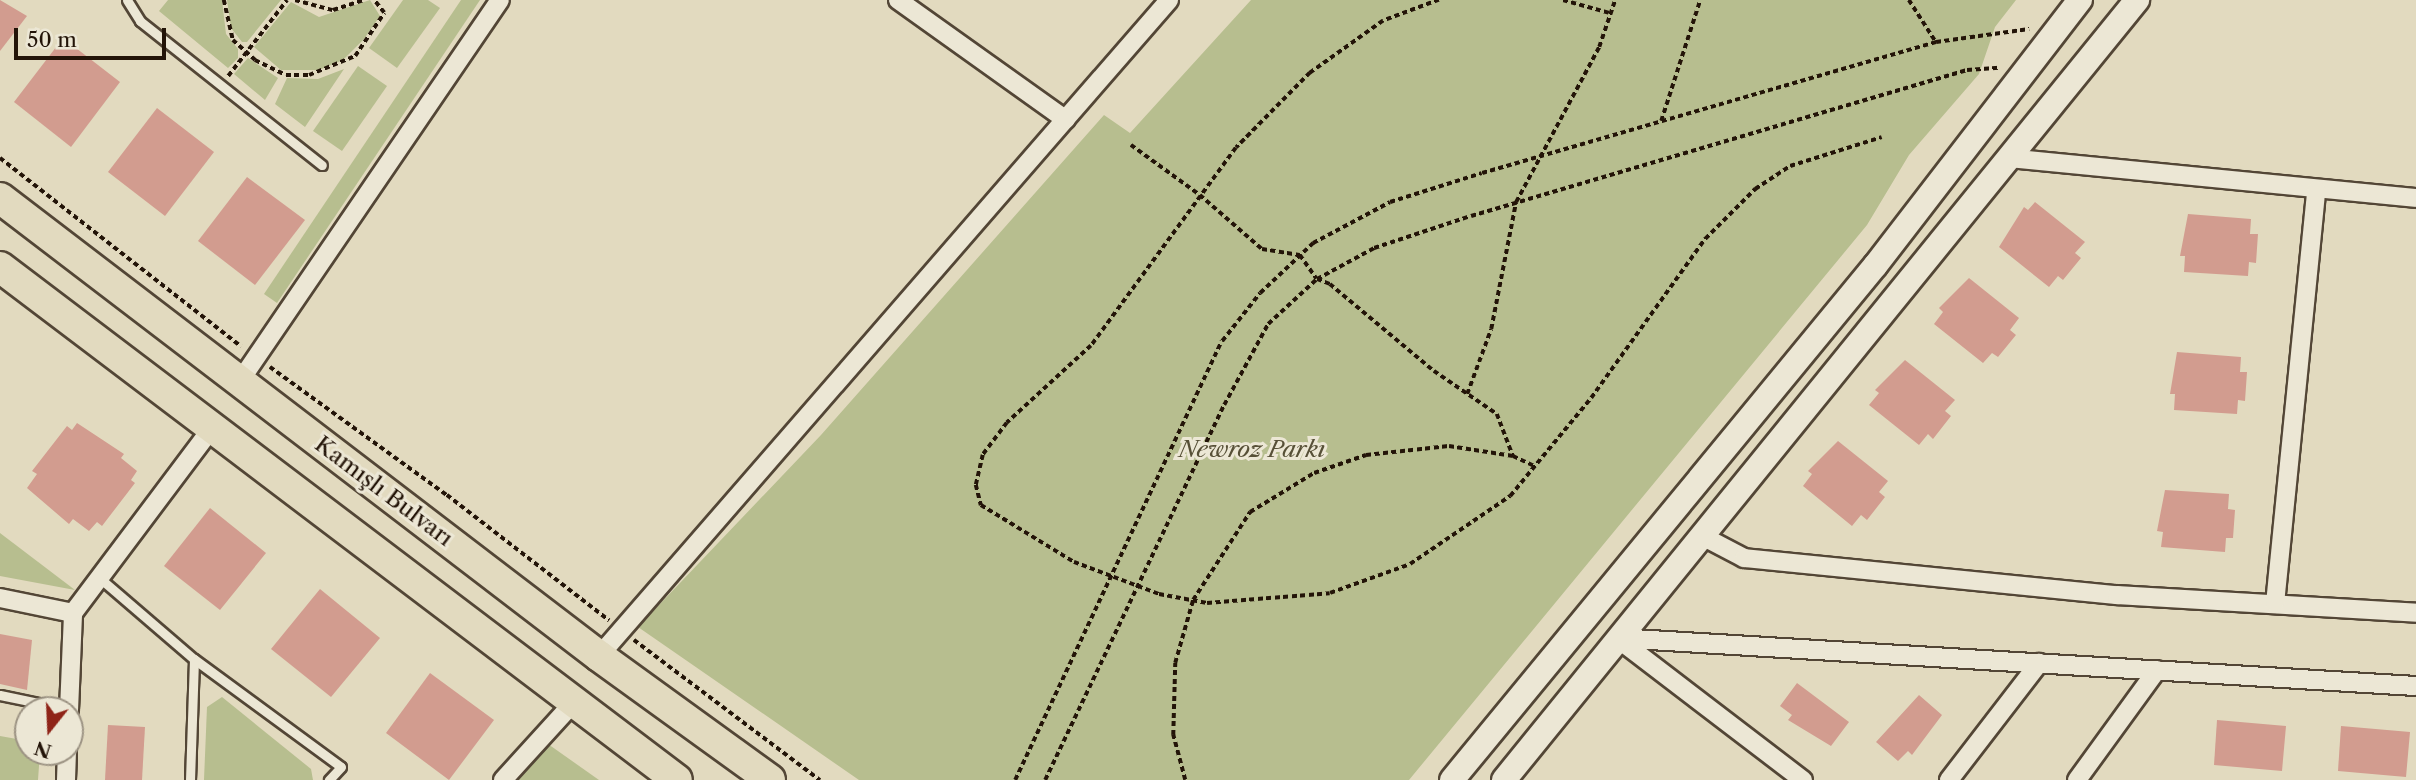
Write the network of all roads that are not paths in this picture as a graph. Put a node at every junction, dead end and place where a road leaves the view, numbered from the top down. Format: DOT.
graph roads {
  1 [pos="127,0"];
  2 [pos="500,0"];
  3 [pos="898,0"];
  4 [pos="1169,0"];
  5 [pos="2080,0"];
  6 [pos="2137,0"];
  7 [pos="1066,120"];
  8 [pos="2008,158"];
  9 [pos="322,165"];
  10 [pos="2316,190"];
  11 [pos="0,198"];
  12 [pos="2416,198"];
  13 [pos="0,267"];
  14 [pos="248,369"];
  15 [pos="212,428"];
  16 [pos="1700,535"];
  17 [pos="102,580"];
  18 [pos="0,598"];
  19 [pos="2275,604"];
  20 [pos="73,613"];
  21 [pos="2416,613"];
  22 [pos="1617,638"];
  23 [pos="599,656"];
  24 [pos="194,659"];
  25 [pos="2039,663"];
  26 [pos="2157,670"];
  27 [pos="2416,686"];
  28 [pos="70,696"];
  29 [pos="574,702"];
  30 [pos="190,780"];
  31 [pos="329,780"];
  32 [pos="503,780"];
  33 [pos="677,780"];
  34 [pos="770,780"];
  35 [pos="1452,780"];
  36 [pos="1504,780"];
  37 [pos="1803,780"];
  38 [pos="1949,780"];
  39 [pos="2077,780"];
  1 -- 9 [label="lane"];
  2 -- 14 [label="street"];
  3 -- 7 [label="street"];
  4 -- 7 [label="street"];
  5 -- 35 [label="main road"];
  6 -- 8 [label="main road"];
  7 -- 23 [label="street"];
  8 -- 10 [label="street"];
  8 -- 16 [label="main road"];
  10 -- 12 [label="street"];
  10 -- 19 [label="street"];
  11 -- 14 [label="highway, Kamışlı Bulvarı"];
  13 -- 15 [label="highway"];
  14 -- 23 [label="highway, Kamışlı Bulvarı"];
  15 -- 17 [label="street"];
  15 -- 29 [label="highway"];
  16 -- 19 [label="street"];
  16 -- 22 [label="main road"];
  17 -- 20 [label="street"];
  17 -- 24 [label="lane"];
  18 -- 20 [label="street"];
  19 -- 21 [label="street"];
  20 -- 28 [label="street"];
  22 -- 25 [label="street"];
  22 -- 36 [label="main road"];
  22 -- 37 [label="street"];
  23 -- 34 [label="highway, Kamışlı Bulvarı"];
  24 -- 30 [label="lane"];
  24 -- 31 [label="lane"];
  25 -- 26 [label="street"];
  25 -- 38 [label="street"];
  26 -- 27 [label="street"];
  26 -- 39 [label="street"];
  29 -- 32 [label="street"];
  29 -- 33 [label="highway"];
}
